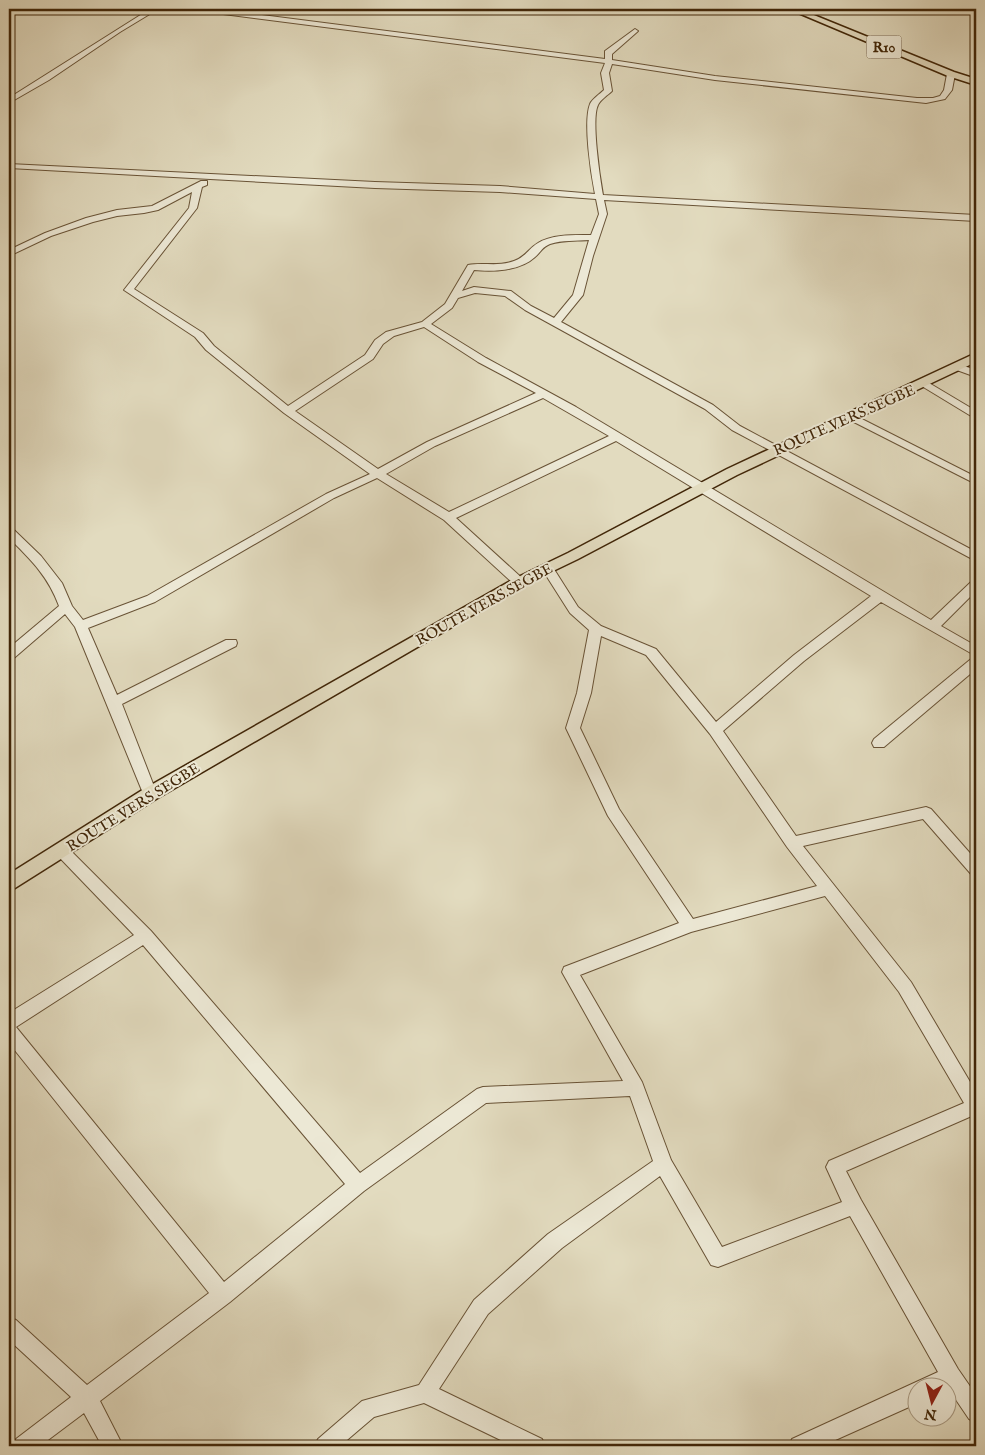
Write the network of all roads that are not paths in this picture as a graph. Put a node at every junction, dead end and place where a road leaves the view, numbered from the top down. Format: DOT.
graph roads {
  1 [pos="155,9"];
  2 [pos="200,9"];
  3 [pos="793,9"];
  4 [pos="636,31"];
  5 [pos="609,61"];
  6 [pos="951,74"];
  7 [pos="976,82"];
  8 [pos="9,101"];
  9 [pos="9,166"];
  10 [pos="218,177"];
  11 [pos="198,186"];
  12 [pos="600,197"];
  13 [pos="976,218"];
  14 [pos="595,237"];
  15 [pos="9,253"];
  16 [pos="455,296"];
  17 [pos="555,323"];
  18 [pos="426,324"];
  19 [pos="976,357"];
  20 [pos="958,367"];
  21 [pos="976,374"];
  22 [pos="924,384"];
  23 [pos="543,394"];
  24 [pos="288,410"];
  25 [pos="850,416"];
  26 [pos="976,416"];
  27 [pos="617,436"];
  28 [pos="776,450"];
  29 [pos="378,474"];
  30 [pos="976,481"];
  31 [pos="702,487"];
  32 [pos="448,517"];
  33 [pos="9,532"];
  34 [pos="976,557"];
  35 [pos="548,569"];
  36 [pos="519,582"];
  37 [pos="976,584"];
  38 [pos="880,596"];
  39 [pos="66,607"];
  40 [pos="81,626"];
  41 [pos="932,627"];
  42 [pos="596,629"];
  43 [pos="231,644"];
  44 [pos="976,652"];
  45 [pos="9,655"];
  46 [pos="976,662"];
  47 [pos="114,702"];
  48 [pos="715,730"];
  49 [pos="879,743"];
  50 [pos="150,794"];
  51 [pos="792,842"];
  52 [pos="62,851"];
  53 [pos="976,870"];
  54 [pos="9,883"];
  55 [pos="827,889"];
  56 [pos="689,926"];
  57 [pos="145,936"];
  58 [pos="9,1022"];
  59 [pos="9,1031"];
  60 [pos="636,1088"];
  61 [pos="976,1107"];
  62 [pos="663,1164"];
  63 [pos="358,1185"];
  64 [pos="854,1206"];
  65 [pos="222,1294"];
  66 [pos="9,1327"];
  67 [pos="951,1376"];
  68 [pos="947,1378"];
  69 [pos="426,1392"];
  70 [pos="908,1397"];
  71 [pos="87,1398"];
  72 [pos="976,1412"];
  73 [pos="23,1446"];
  74 [pos="113,1446"];
  75 [pos="325,1446"];
  76 [pos="535,1446"];
  77 [pos="799,1446"];
  1 -- 8 [label="street"];
  2 -- 5 [label="street"];
  3 -- 6 [label="main road, R10"];
  4 -- 5 [label="street"];
  5 -- 6 [label="street"];
  5 -- 12 [label="street"];
  6 -- 7 [label="main road, R10"];
  9 -- 10 [label="street"];
  10 -- 11 [label="street"];
  10 -- 12 [label="street"];
  11 -- 15 [label="street"];
  11 -- 24 [label="street"];
  12 -- 13 [label="street"];
  12 -- 14 [label="street"];
  14 -- 16 [label="street"];
  14 -- 17 [label="street"];
  16 -- 17 [label="street"];
  16 -- 18 [label="street"];
  17 -- 28 [label="street"];
  18 -- 23 [label="street"];
  18 -- 24 [label="street"];
  19 -- 20 [label="main road, ROUTE VERS SEGBE"];
  20 -- 21 [label="street"];
  20 -- 22 [label="main road, ROUTE VERS SEGBE"];
  22 -- 25 [label="main road, ROUTE VERS SEGBE"];
  22 -- 26 [label="street"];
  23 -- 27 [label="street"];
  23 -- 29 [label="street"];
  24 -- 29 [label="street"];
  25 -- 28 [label="main road, ROUTE VERS SEGBE"];
  25 -- 30 [label="street"];
  27 -- 31 [label="street"];
  27 -- 32 [label="street"];
  28 -- 31 [label="main road, ROUTE VERS SEGBE"];
  28 -- 34 [label="street"];
  29 -- 32 [label="street"];
  29 -- 40 [label="street"];
  31 -- 35 [label="main road, ROUTE VERS SEGBE"];
  31 -- 38 [label="street"];
  32 -- 36 [label="street"];
  33 -- 39 [label="street"];
  35 -- 36 [label="main road, ROUTE VERS SEGBE"];
  35 -- 42 [label="street"];
  36 -- 50 [label="main road, ROUTE VERS SEGBE"];
  37 -- 41 [label="street"];
  38 -- 41 [label="street"];
  38 -- 48 [label="street"];
  39 -- 40 [label="street"];
  39 -- 45 [label="street"];
  40 -- 47 [label="street"];
  41 -- 44 [label="street"];
  42 -- 48 [label="street"];
  42 -- 56 [label="street"];
  43 -- 47 [label="street"];
  46 -- 49 [label="street"];
  47 -- 50 [label="street"];
  48 -- 51 [label="street"];
  50 -- 52 [label="main road, ROUTE VERS SEGBE"];
  51 -- 53 [label="street"];
  51 -- 55 [label="street"];
  52 -- 54 [label="main road, ROUTE VERS SEGBE"];
  52 -- 57 [label="street"];
  55 -- 56 [label="street"];
  55 -- 61 [label="street"];
  56 -- 60 [label="street"];
  57 -- 58 [label="street"];
  57 -- 63 [label="street"];
  59 -- 65 [label="street"];
  60 -- 62 [label="street"];
  60 -- 63 [label="street"];
  61 -- 64 [label="street"];
  62 -- 64 [label="street"];
  62 -- 69 [label="street"];
  63 -- 65 [label="street"];
  64 -- 67 [label="street"];
  65 -- 71 [label="street"];
  66 -- 71 [label="street"];
  67 -- 68 [label="street"];
  67 -- 72 [label="street"];
  69 -- 75 [label="street"];
  69 -- 76 [label="street"];
  70 -- 77 [label="street"];
  71 -- 73 [label="street"];
  71 -- 74 [label="street"];
}
